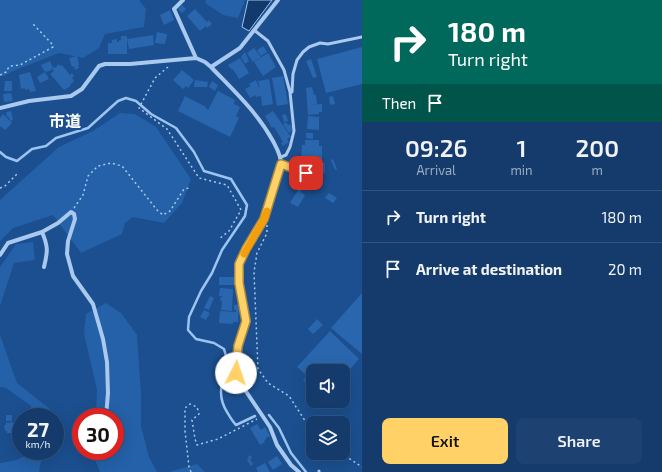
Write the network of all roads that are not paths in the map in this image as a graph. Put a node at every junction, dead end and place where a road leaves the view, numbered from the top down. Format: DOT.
graph roads {
  1 [pos="183,0"];
  2 [pos="278,0"];
  3 [pos="254,30"];
  4 [pos="362,37"];
  5 [pos="196,58"];
  6 [pos="211,67"];
  7 [pos="290,92"];
  8 [pos="0,108"];
  9 [pos="281,157"];
  10 [pos="281,164"];
  11 [pos="319,178"];
  12 [pos="42,232"];
  13 [pos="0,255"];
  14 [pos="44,267"];
  15 [pos="107,408"];
  16 [pos="299,472"];
  1 -- 5 [label="street"];
  2 -- 3 [label="street"];
  3 -- 6 [label="street"];
  3 -- 7 [label="lane"];
  4 -- 7 [label="lane"];
  5 -- 6 [label="street"];
  5 -- 8 [label="street"];
  6 -- 9 [label="street"];
  7 -- 9 [label="lane"];
  9 -- 10 [label="street"];
  10 -- 11 [label="lane"];
  10 -- 16 [label="street"];
  12 -- 13 [label="street"];
  12 -- 14 [label="street"];
  12 -- 15 [label="street"];
}
